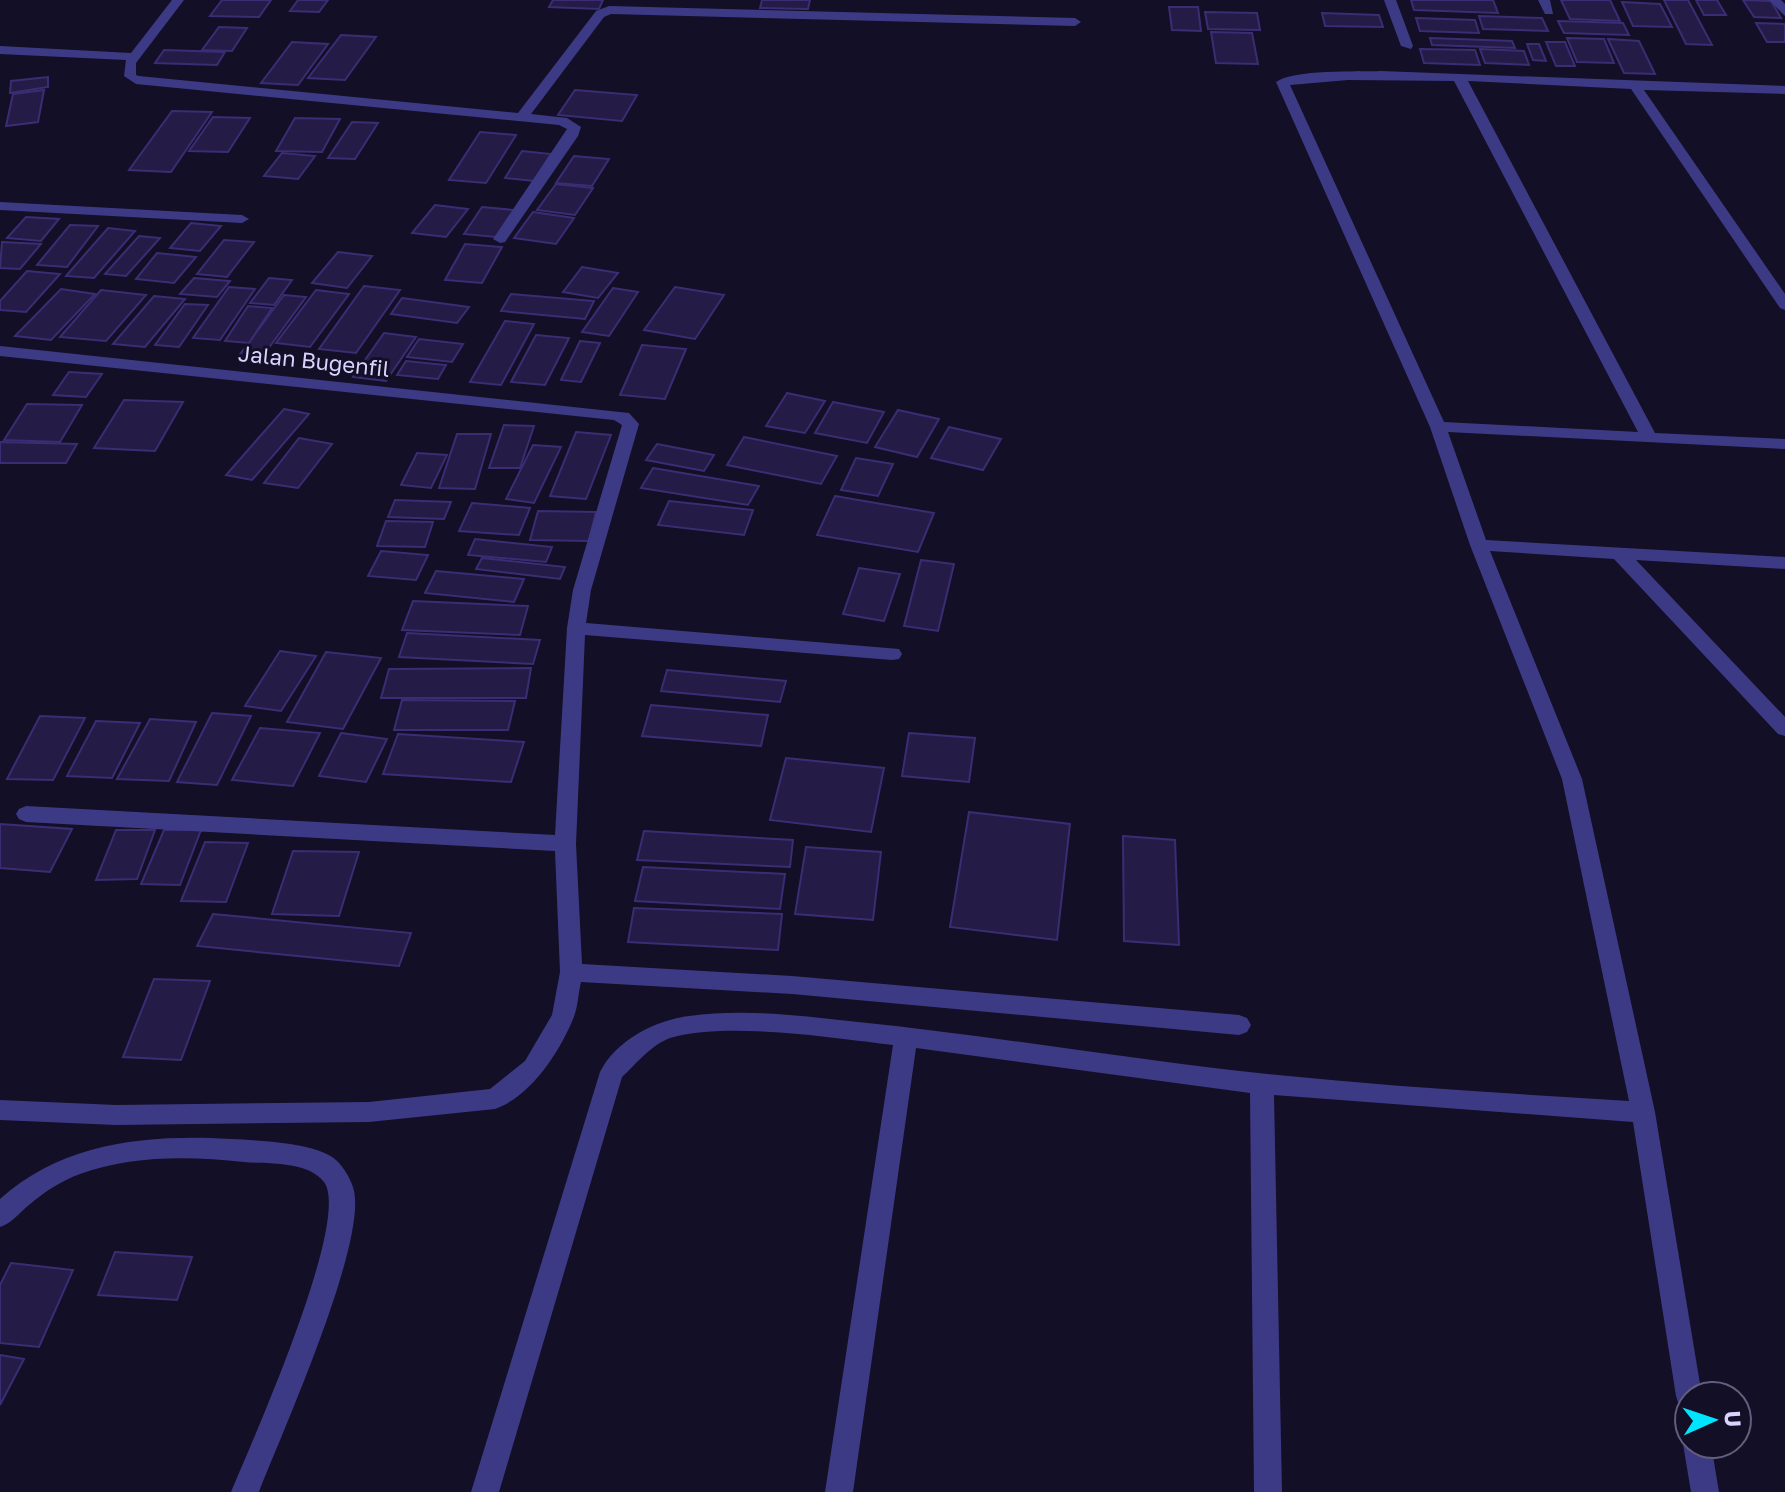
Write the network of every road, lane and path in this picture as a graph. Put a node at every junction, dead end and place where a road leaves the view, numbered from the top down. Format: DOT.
graph roads {
  1 [pos="178,0"];
  2 [pos="1390,0"];
  3 [pos="1775,0"];
  4 [pos="1785,12"];
  5 [pos="1075,22"];
  6 [pos="1407,46"];
  7 [pos="0,50"];
  8 [pos="134,57"];
  9 [pos="1459,77"];
  10 [pos="1635,86"];
  11 [pos="1785,90"];
  12 [pos="522,117"];
  13 [pos="0,206"];
  14 [pos="242,219"];
  15 [pos="500,239"];
  16 [pos="1785,305"];
  17 [pos="0,351"];
  18 [pos="1438,427"];
  19 [pos="1650,439"];
  20 [pos="1785,444"];
  21 [pos="1479,545"];
  22 [pos="1619,553"];
  23 [pos="1785,563"];
  24 [pos="576,628"];
  25 [pos="892,654"];
  26 [pos="1785,729"];
  27 [pos="26,814"];
  28 [pos="565,844"];
  29 [pos="571,972"];
  30 [pos="1239,1025"];
  31 [pos="906,1036"];
  32 [pos="1262,1084"];
  33 [pos="0,1110"];
  34 [pos="1643,1112"];
  35 [pos="0,1216"];
  36 [pos="1686,1380"];
  37 [pos="1700,1460"];
  38 [pos="245,1492"];
  39 [pos="485,1492"];
  40 [pos="839,1492"];
  41 [pos="1268,1492"];
  42 [pos="1705,1492"];
  1 -- 8 [label="street"];
  2 -- 6 [label="street"];
  3 -- 4 [label="street"];
  5 -- 12 [label="street"];
  7 -- 8 [label="street"];
  8 -- 12 [label="street"];
  9 -- 10 [label="street"];
  9 -- 18 [label="street"];
  9 -- 19 [label="street"];
  10 -- 11 [label="street"];
  10 -- 16 [label="street"];
  12 -- 15 [label="street"];
  13 -- 14 [label="street"];
  17 -- 24 [label="street, Jalan Bugenfil"];
  18 -- 19 [label="street"];
  18 -- 21 [label="street"];
  19 -- 20 [label="street"];
  21 -- 22 [label="street"];
  21 -- 34 [label="street"];
  22 -- 23 [label="street"];
  22 -- 26 [label="street"];
  24 -- 25 [label="street"];
  24 -- 28 [label="street"];
  27 -- 28 [label="street"];
  28 -- 29 [label="street"];
  29 -- 30 [label="street"];
  29 -- 33 [label="street"];
  31 -- 32 [label="street"];
  31 -- 39 [label="street"];
  31 -- 40 [label="street"];
  32 -- 34 [label="street"];
  32 -- 41 [label="street"];
  34 -- 36 [label="street"];
  35 -- 38 [label="street"];
  37 -- 42 [label="street"];
}
